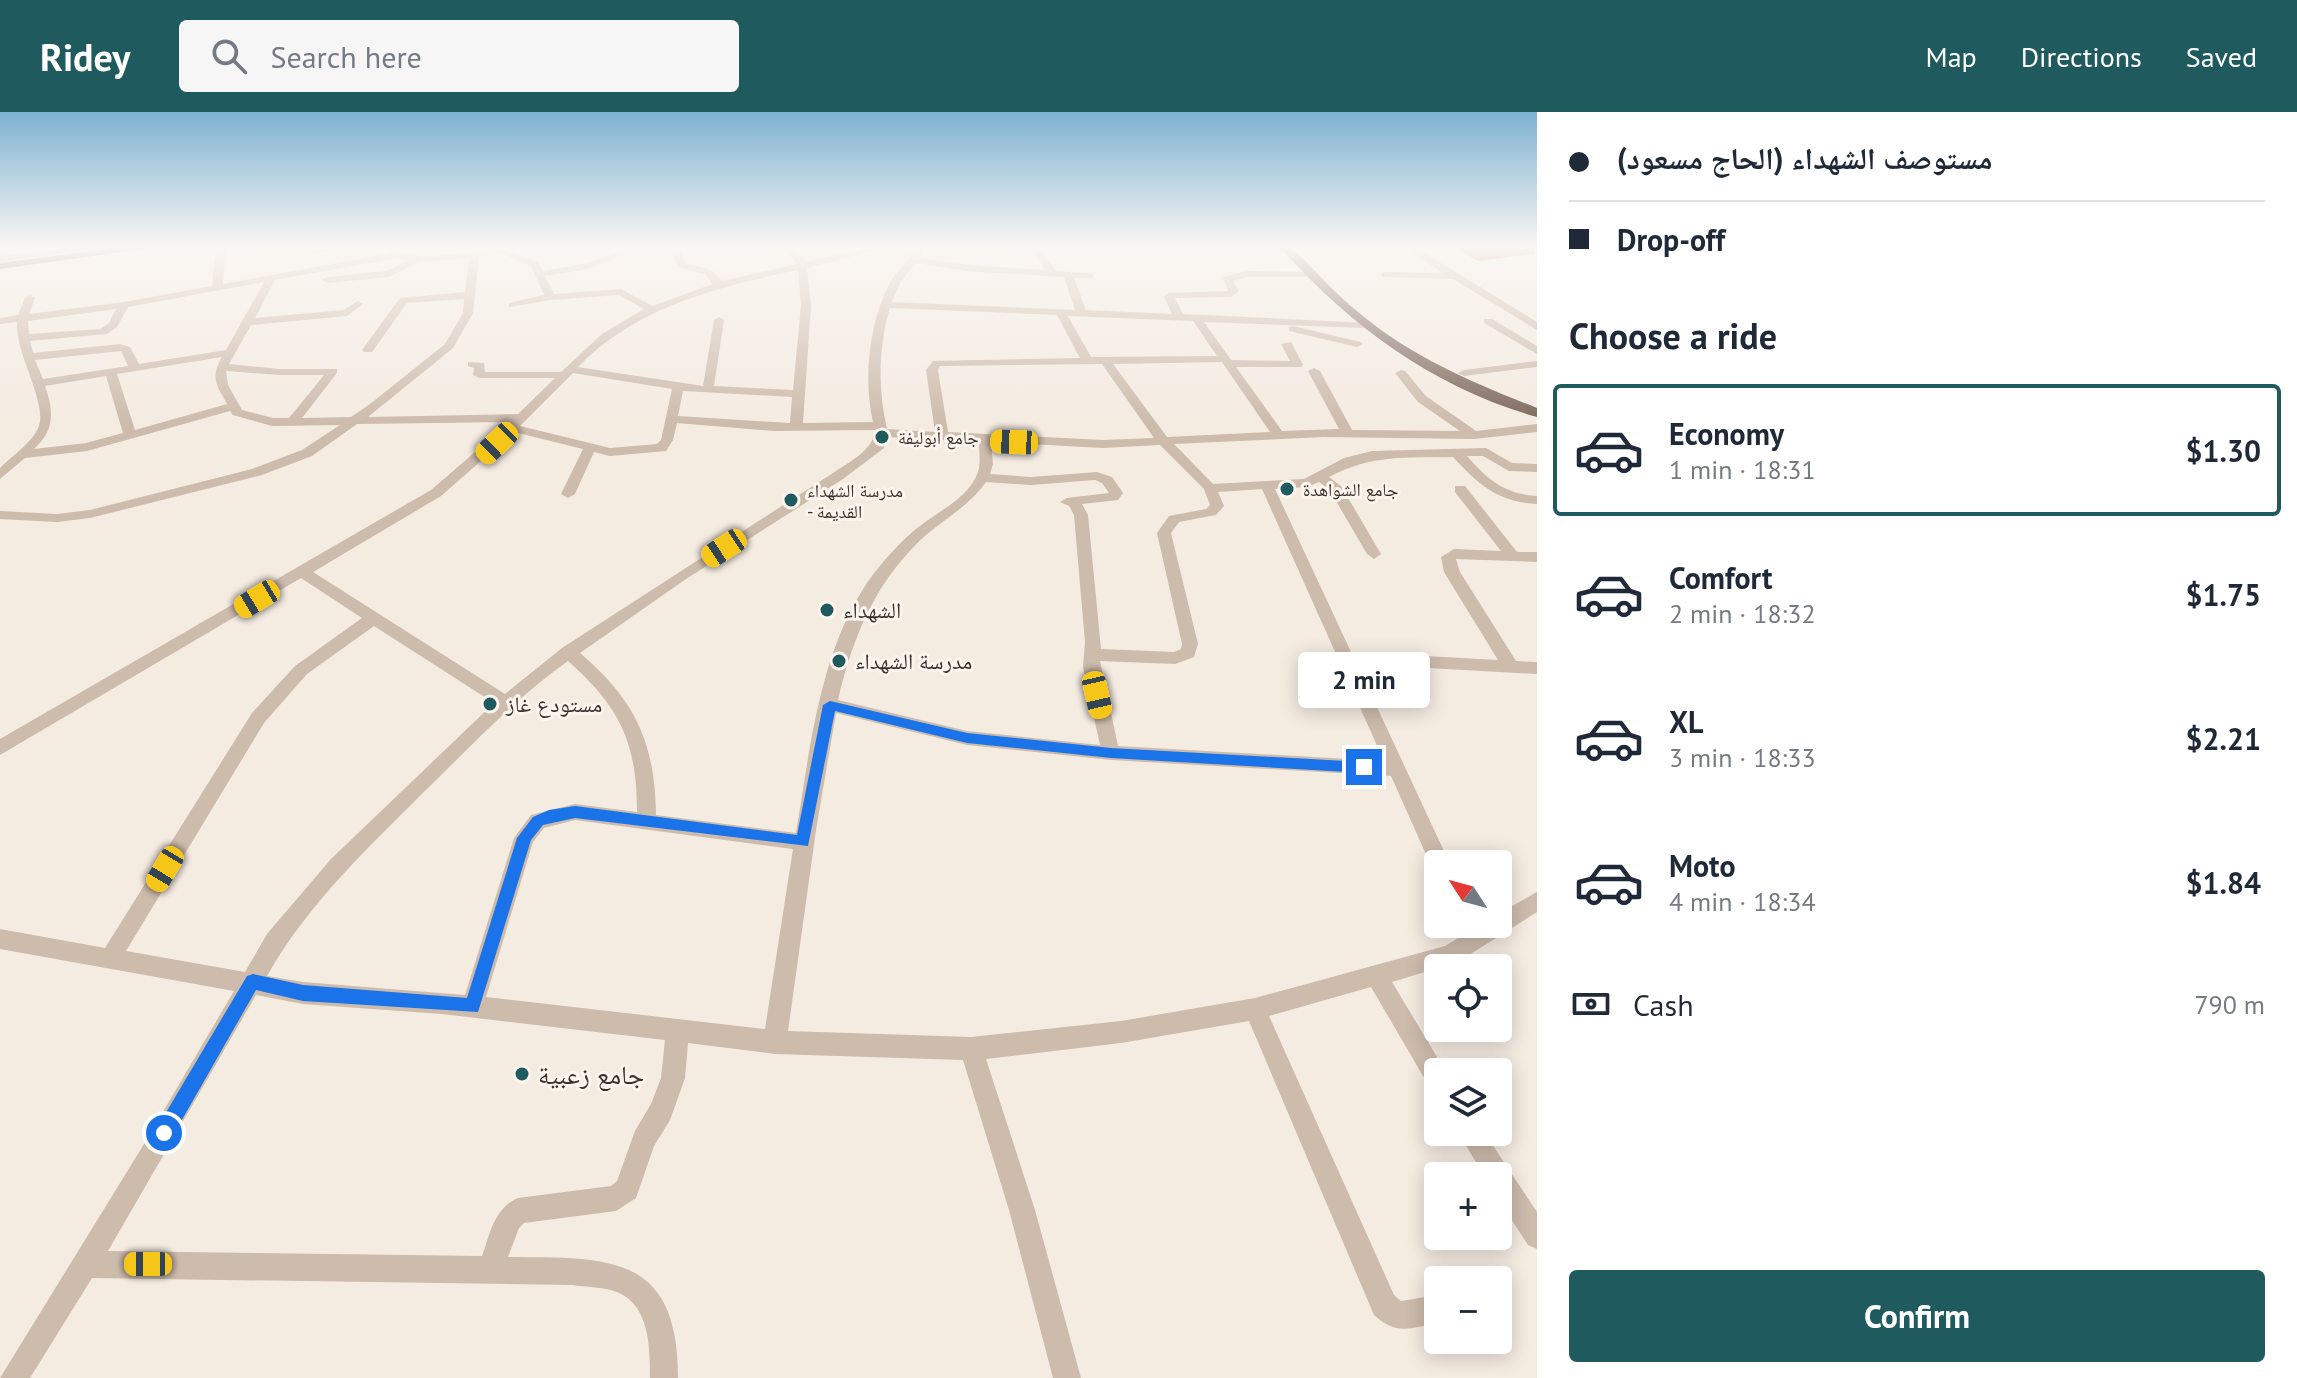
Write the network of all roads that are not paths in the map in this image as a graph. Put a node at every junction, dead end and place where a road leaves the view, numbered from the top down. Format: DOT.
graph roads {
  1 [pos="25,306"];
  2 [pos="116,306"];
  3 [pos="123,306"];
  4 [pos="255,306"];
  5 [pos="355,306"];
  6 [pos="400,306"];
  7 [pos="470,306"];
  8 [pos="646,306"];
  9 [pos="659,306"];
  10 [pos="804,306"];
  11 [pos="885,306"];
  12 [pos="906,306"];
  13 [pos="1079,306"];
  14 [pos="1175,306"];
  15 [pos="1346,306"];
  16 [pos="1360,306"];
  17 [pos="1504,306"];
  18 [pos="651,309"];
  19 [pos="1062,314"];
  20 [pos="1082,314"];
  21 [pos="1178,315"];
  22 [pos="1195,316"];
  23 [pos="1253,318"];
  24 [pos="23,319"];
  25 [pos="719,320"];
  26 [pos="0,321"];
  27 [pos="1488,321"];
  28 [pos="246,322"];
  29 [pos="1365,325"];
  30 [pos="1537,327"];
  31 [pos="23,338"];
  32 [pos="1287,344"];
  33 [pos="1357,344"];
  34 [pos="368,350"];
  35 [pos="1537,351"];
  36 [pos="228,353"];
  37 [pos="29,357"];
  38 [pos="1086,359"];
  39 [pos="1104,359"];
  40 [pos="1227,361"];
  41 [pos="472,364"];
  42 [pos="1537,364"];
  43 [pos="222,367"];
  44 [pos="135,368"];
  45 [pos="1314,371"];
  46 [pos="110,372"];
  47 [pos="567,372"];
  48 [pos="1401,373"];
  49 [pos="1464,373"];
  50 [pos="36,384"];
  51 [pos="678,387"];
  52 [pos="708,390"];
  53 [pos="799,394"];
  54 [pos="1537,404"];
  55 [pos="231,407"];
  56 [pos="1537,413"];
  57 [pos="672,419"];
  58 [pos="293,421"];
  59 [pos="354,422"];
  60 [pos="517,423"];
  61 [pos="796,427"];
  62 [pos="1537,428"];
  63 [pos="880,429"];
  64 [pos="130,434"];
  65 [pos="1354,434"];
  66 [pos="1278,435"];
  67 [pos="1474,435"];
  68 [pos="942,438"];
  69 [pos="985,441"];
  70 [pos="1164,442"];
  71 [pos="590,447"];
  72 [pos="1456,452"];
  73 [pos="23,454"];
  74 [pos="1372,455"];
  75 [pos="1537,468"];
  76 [pos="0,475"];
  77 [pos="982,478"];
  78 [pos="1321,478"];
  79 [pos="1050,480"];
  80 [pos="1210,488"];
  81 [pos="1268,488"];
  82 [pos="1460,489"];
  83 [pos="568,494"];
  84 [pos="1537,500"];
  85 [pos="1071,502"];
  86 [pos="0,515"];
  87 [pos="1073,531"];
  88 [pos="1374,554"];
  89 [pos="1513,556"];
  90 [pos="1537,557"];
  91 [pos="302,572"];
  92 [pos="372,619"];
  93 [pos="568,652"];
  94 [pos="1091,655"];
  95 [pos="1346,658"];
  96 [pos="1511,667"];
  97 [pos="1537,668"];
  98 [pos="505,702"];
  99 [pos="830,705"];
  100 [pos="0,748"];
  101 [pos="1111,753"];
  102 [pos="1395,769"];
  103 [pos="647,820"];
  104 [pos="803,842"];
  105 [pos="1433,850"];
  106 [pos="1536,902"];
  107 [pos="1512,914"];
  108 [pos="1473,938"];
  109 [pos="0,939"];
  110 [pos="111,957"];
  111 [pos="1376,976"];
  112 [pos="253,982"];
  113 [pos="472,1007"];
  114 [pos="1255,1009"];
  115 [pos="677,1033"];
  116 [pos="775,1042"];
  117 [pos="971,1049"];
  118 [pos="1425,1058"];
  119 [pos="1479,1146"];
  120 [pos="1537,1236"];
  121 [pos="84,1264"];
  122 [pos="489,1272"];
  123 [pos="1424,1311"];
  124 [pos="14,1378"];
  125 [pos="664,1378"];
  126 [pos="1067,1378"];
  1 -- 24 [label="street"];
  2 -- 24 [label="street"];
  3 -- 31 [label="street"];
  4 -- 28 [label="street"];
  5 -- 28 [label="street"];
  6 -- 34 [label="street"];
  7 -- 59 [label="street"];
  8 -- 18 [label="street"];
  9 -- 18 [label="street"];
  10 -- 53 [label="street"];
  11 -- 63 [label="street"];
  12 -- 19 [label="street"];
  13 -- 20 [label="street"];
  14 -- 21 [label="street"];
  15 -- 29 [label="main road"];
  16 -- 49 [label="main road"];
  17 -- 30 [label="street"];
  18 -- 47 [label="street"];
  19 -- 20 [label="street"];
  19 -- 38 [label="street"];
  20 -- 21 [label="street"];
  21 -- 22 [label="street"];
  22 -- 23 [label="street"];
  22 -- 40 [label="street"];
  23 -- 29 [label="street"];
  23 -- 33 [label="street"];
  24 -- 26 [label="street"];
  24 -- 31 [label="street"];
  25 -- 52 [label="street"];
  27 -- 35 [label="street"];
  28 -- 36 [label="street"];
  29 -- 56 [label="main road"];
  31 -- 37 [label="street"];
  32 -- 40 [label="street"];
  36 -- 43 [label="street"];
  36 -- 44 [label="street"];
  37 -- 44 [label="street"];
  37 -- 50 [label="street"];
  38 -- 39 [label="street"];
  38 -- 68 [label="street"];
  39 -- 40 [label="street"];
  39 -- 70 [label="street"];
  40 -- 66 [label="street"];
  41 -- 47 [label="street"];
  42 -- 49 [label="street"];
  43 -- 55 [label="street"];
  43 -- 58 [label="street"];
  44 -- 46 [label="street"];
  45 -- 65 [label="street"];
  46 -- 50 [label="street"];
  46 -- 64 [label="street"];
  47 -- 51 [label="street"];
  47 -- 60 [label="street"];
  48 -- 67 [label="street"];
  49 -- 54 [label="main road"];
  50 -- 73 [label="street"];
  51 -- 52 [label="street"];
  51 -- 57 [label="street"];
  52 -- 53 [label="street"];
  53 -- 61 [label="street"];
  55 -- 58 [label="street"];
  55 -- 64 [label="street"];
  57 -- 61 [label="street"];
  57 -- 71 [label="street"];
  58 -- 59 [label="street"];
  59 -- 60 [label="street"];
  59 -- 86 [label="street"];
  60 -- 71 [label="street"];
  60 -- 91 [label="street"];
  61 -- 63 [label="street"];
  62 -- 67 [label="street"];
  63 -- 68 [label="street"];
  63 -- 93 [label="street"];
  64 -- 73 [label="street"];
  65 -- 66 [label="street"];
  65 -- 67 [label="street"];
  65 -- 74 [label="street"];
  66 -- 70 [label="street"];
  68 -- 69 [label="street"];
  69 -- 70 [label="street"];
  69 -- 77 [label="street"];
  70 -- 80 [label="street"];
  71 -- 83 [label="street"];
  72 -- 74 [label="street"];
  72 -- 75 [label="street"];
  72 -- 84 [label="street"];
  73 -- 76 [label="street"];
  74 -- 78 [label="street"];
  77 -- 79 [label="street"];
  77 -- 99 [label="street"];
  78 -- 81 [label="street"];
  78 -- 88 [label="street"];
  79 -- 85 [label="street"];
  79 -- 85 [label="street"];
  80 -- 81 [label="street"];
  80 -- 94 [label="street"];
  81 -- 95 [label="street"];
  82 -- 89 [label="street"];
  85 -- 87 [label="street"];
  85 -- 94 [label="street"];
  89 -- 90 [label="street"];
  89 -- 96 [label="street"];
  91 -- 92 [label="street"];
  91 -- 100 [label="street"];
  92 -- 98 [label="street"];
  92 -- 110 [label="street"];
  93 -- 98 [label="street"];
  93 -- 103 [label="street"];
  94 -- 101 [label="street"];
  95 -- 96 [label="street"];
  95 -- 102 [label="street"];
  96 -- 97 [label="street"];
  98 -- 112 [label="street"];
  99 -- 101 [label="street"];
  99 -- 104 [label="street"];
  101 -- 102 [label="street"];
  102 -- 105 [label="street"];
  103 -- 104 [label="street"];
  103 -- 113 [label="street"];
  104 -- 116 [label="street"];
  106 -- 107 [label="street"];
  108 -- 111 [label="street"];
  109 -- 110 [label="street"];
  110 -- 112 [label="street"];
  111 -- 114 [label="street"];
  111 -- 118 [label="street"];
  112 -- 113 [label="street"];
  112 -- 121 [label="street"];
  113 -- 115 [label="street"];
  114 -- 117 [label="street"];
  114 -- 123 [label="street"];
  115 -- 116 [label="street"];
  115 -- 122 [label="street"];
  116 -- 117 [label="street"];
  117 -- 126 [label="street"];
  119 -- 120 [label="street"];
  121 -- 122 [label="street"];
  121 -- 124 [label="street"];
  122 -- 125 [label="street"];
}
